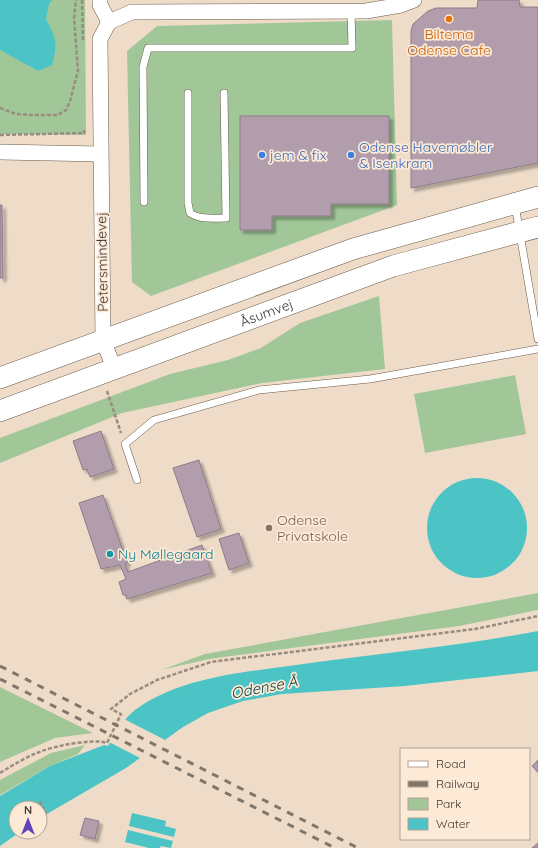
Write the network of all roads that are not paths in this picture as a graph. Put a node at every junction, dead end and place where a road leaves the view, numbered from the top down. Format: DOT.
graph roads {
  1 [pos="100,0"];
  2 [pos="414,0"];
  3 [pos="351,11"];
  4 [pos="109,22"];
  5 [pos="188,93"];
  6 [pos="224,93"];
  7 [pos="0,152"];
  8 [pos="100,154"];
  9 [pos="538,198"];
  10 [pos="144,202"];
  11 [pos="514,203"];
  12 [pos="529,230"];
  13 [pos="538,284"];
  14 [pos="529,286"];
  15 [pos="538,339"];
  16 [pos="103,340"];
  17 [pos="538,349"];
  18 [pos="114,368"];
  19 [pos="0,378"];
  20 [pos="0,411"];
  21 [pos="137,480"];
  1 -- 4 [label="street"];
  2 -- 3 [label="street"];
  3 -- 4 [label="street"];
  3 -- 10 [label="lane"];
  4 -- 8 [label="street, Petersmindevej"];
  5 -- 6 [label="lane"];
  7 -- 8 [label="street"];
  8 -- 16 [label="street, Petersmindevej"];
  9 -- 11 [label="street"];
  11 -- 12 [label="lane"];
  11 -- 16 [label="street"];
  12 -- 14 [label="lane"];
  12 -- 18 [label="street, Åsumvej"];
  13 -- 14 [label="lane"];
  14 -- 15 [label="lane"];
  16 -- 18 [label="street, Petersmindevej"];
  16 -- 19 [label="street"];
  17 -- 21 [label="lane"];
  18 -- 20 [label="street, Åsumvej"];
}
